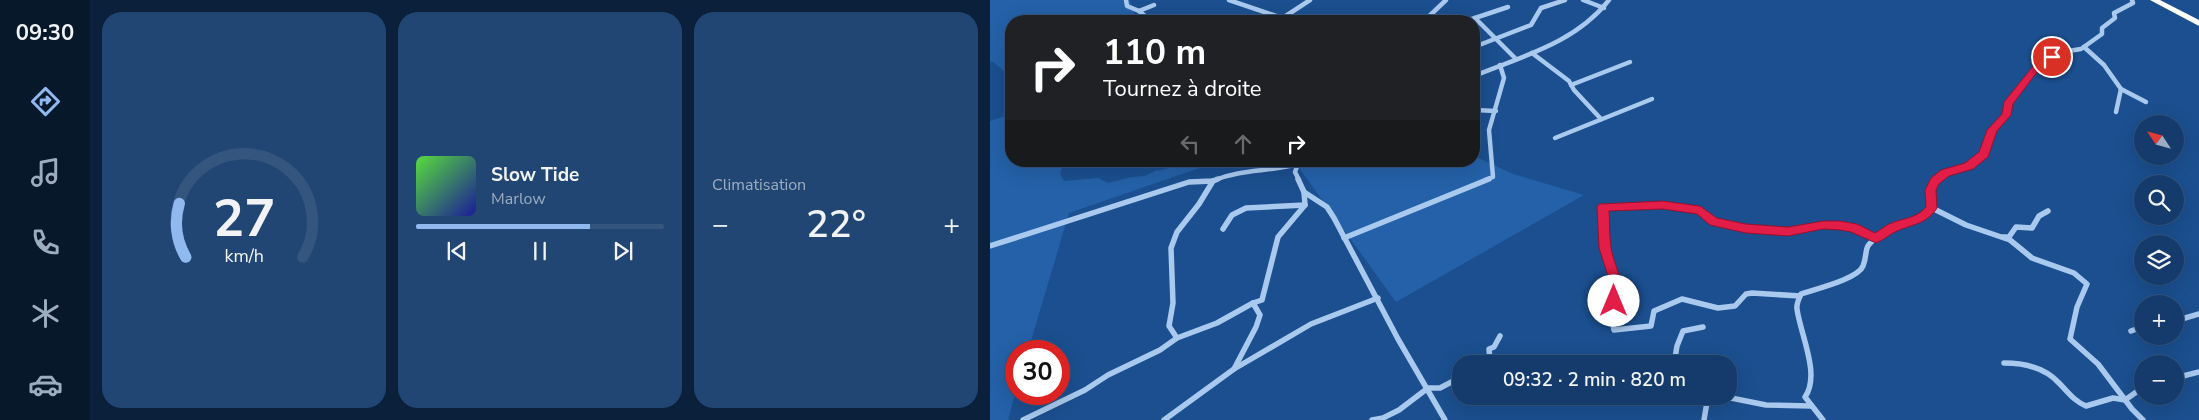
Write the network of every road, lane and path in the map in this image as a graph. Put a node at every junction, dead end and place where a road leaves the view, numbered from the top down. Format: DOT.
graph roads {
  1 [pos="1126,0"];
  2 [pos="1229,0"];
  3 [pos="1310,0"];
  4 [pos="1446,0"];
  5 [pos="1564,0"];
  6 [pos="1583,0"];
  7 [pos="1609,0"];
  8 [pos="2132,0"];
  9 [pos="2154,0"];
  10 [pos="1154,5"];
  11 [pos="1508,7"];
  12 [pos="1604,8"];
  13 [pos="1139,11"];
  14 [pos="1143,15"];
  15 [pos="1273,15"];
  16 [pos="1287,15"];
  17 [pos="1430,15"];
  18 [pos="1480,16"];
  19 [pos="1480,23"];
  20 [pos="2199,23"];
  21 [pos="1495,39"];
  22 [pos="1480,45"];
  23 [pos="2084,47"];
  24 [pos="1532,53"];
  25 [pos="1516,59"];
  26 [pos="1630,62"];
  27 [pos="1500,65"];
  28 [pos="1480,73"];
  29 [pos="1571,84"];
  30 [pos="2121,88"];
  31 [pos="1652,99"];
  32 [pos="2146,102"];
  33 [pos="1480,110"];
  34 [pos="1496,111"];
  35 [pos="2116,112"];
  36 [pos="1601,119"];
  37 [pos="1555,138"];
  38 [pos="1287,167"];
  39 [pos="1297,167"];
  40 [pos="1213,181"];
  41 [pos="1304,192"];
  42 [pos="1304,205"];
  43 [pos="1932,208"];
  44 [pos="2048,211"];
  45 [pos="1223,229"];
  46 [pos="2003,237"];
  47 [pos="1344,238"];
  48 [pos="1876,238"];
  49 [pos="990,246"];
  50 [pos="1800,296"];
  51 [pos="1378,298"];
  52 [pos="1253,304"];
  53 [pos="2199,314"];
  54 [pos="2184,318"];
  55 [pos="1703,327"];
  56 [pos="2134,330"];
  57 [pos="2131,331"];
  58 [pos="1500,336"];
  59 [pos="1177,338"];
  60 [pos="1490,355"];
  61 [pos="1676,355"];
  62 [pos="2004,364"];
  63 [pos="1234,369"];
  64 [pos="2199,372"];
  65 [pos="2184,376"];
  66 [pos="1452,382"];
  67 [pos="1428,388"];
  68 [pos="2134,394"];
  69 [pos="2125,400"];
  70 [pos="1737,401"];
  71 [pos="1706,405"];
  72 [pos="1811,406"];
  73 [pos="1024,420"];
  74 [pos="1164,420"];
  75 [pos="1372,420"];
  76 [pos="1445,420"];
  77 [pos="1704,420"];
  78 [pos="1822,420"];
  79 [pos="2143,420"];
  1 -- 13 [label="street"];
  2 -- 15 [label="street"];
  3 -- 16 [label="street"];
  4 -- 17 [label="street"];
  5 -- 21 [label="street"];
  6 -- 12 [label="street"];
  7 -- 12 [label="street"];
  8 -- 23 [label="street"];
  9 -- 20 [label="highway"];
  10 -- 13 [label="street"];
  11 -- 18 [label="street"];
  12 -- 24 [label="street"];
  13 -- 14 [label="street"];
  19 -- 21 [label="street"];
  21 -- 22 [label="street"];
  21 -- 25 [label="street"];
  23 -- 30 [label="street"];
  23 -- 43 [label="street"];
  24 -- 25 [label="street"];
  24 -- 29 [label="street"];
  25 -- 27 [label="street"];
  26 -- 29 [label="street"];
  27 -- 28 [label="street"];
  27 -- 34 [label="street"];
  29 -- 36 [label="street"];
  30 -- 32 [label="street"];
  30 -- 35 [label="street"];
  31 -- 36 [label="street"];
  33 -- 34 [label="street"];
  34 -- 47 [label="street"];
  36 -- 37 [label="street"];
  38 -- 40 [label="street"];
  39 -- 41 [label="street"];
  40 -- 49 [label="street"];
  40 -- 59 [label="street"];
  41 -- 42 [label="street"];
  41 -- 47 [label="street"];
  42 -- 45 [label="street"];
  42 -- 52 [label="street"];
  43 -- 46 [label="street"];
  43 -- 48 [label="street"];
  44 -- 46 [label="street"];
  46 -- 69 [label="street"];
  47 -- 51 [label="street"];
  48 -- 50 [label="street"];
  48 -- 50 [label="street"];
  50 -- 72 [label="street"];
  51 -- 63 [label="street"];
  51 -- 67 [label="street"];
  52 -- 59 [label="street"];
  52 -- 63 [label="street"];
  53 -- 54 [label="street"];
  55 -- 61 [label="street"];
  56 -- 57 [label="street"];
  58 -- 60 [label="street"];
  59 -- 73 [label="street"];
  62 -- 69 [label="street"];
  63 -- 74 [label="street"];
  64 -- 65 [label="street"];
  66 -- 67 [label="street"];
  67 -- 75 [label="street"];
  67 -- 76 [label="street"];
  68 -- 69 [label="street"];
  69 -- 79 [label="street"];
  70 -- 72 [label="street"];
  71 -- 77 [label="street"];
  72 -- 78 [label="street"];
}
